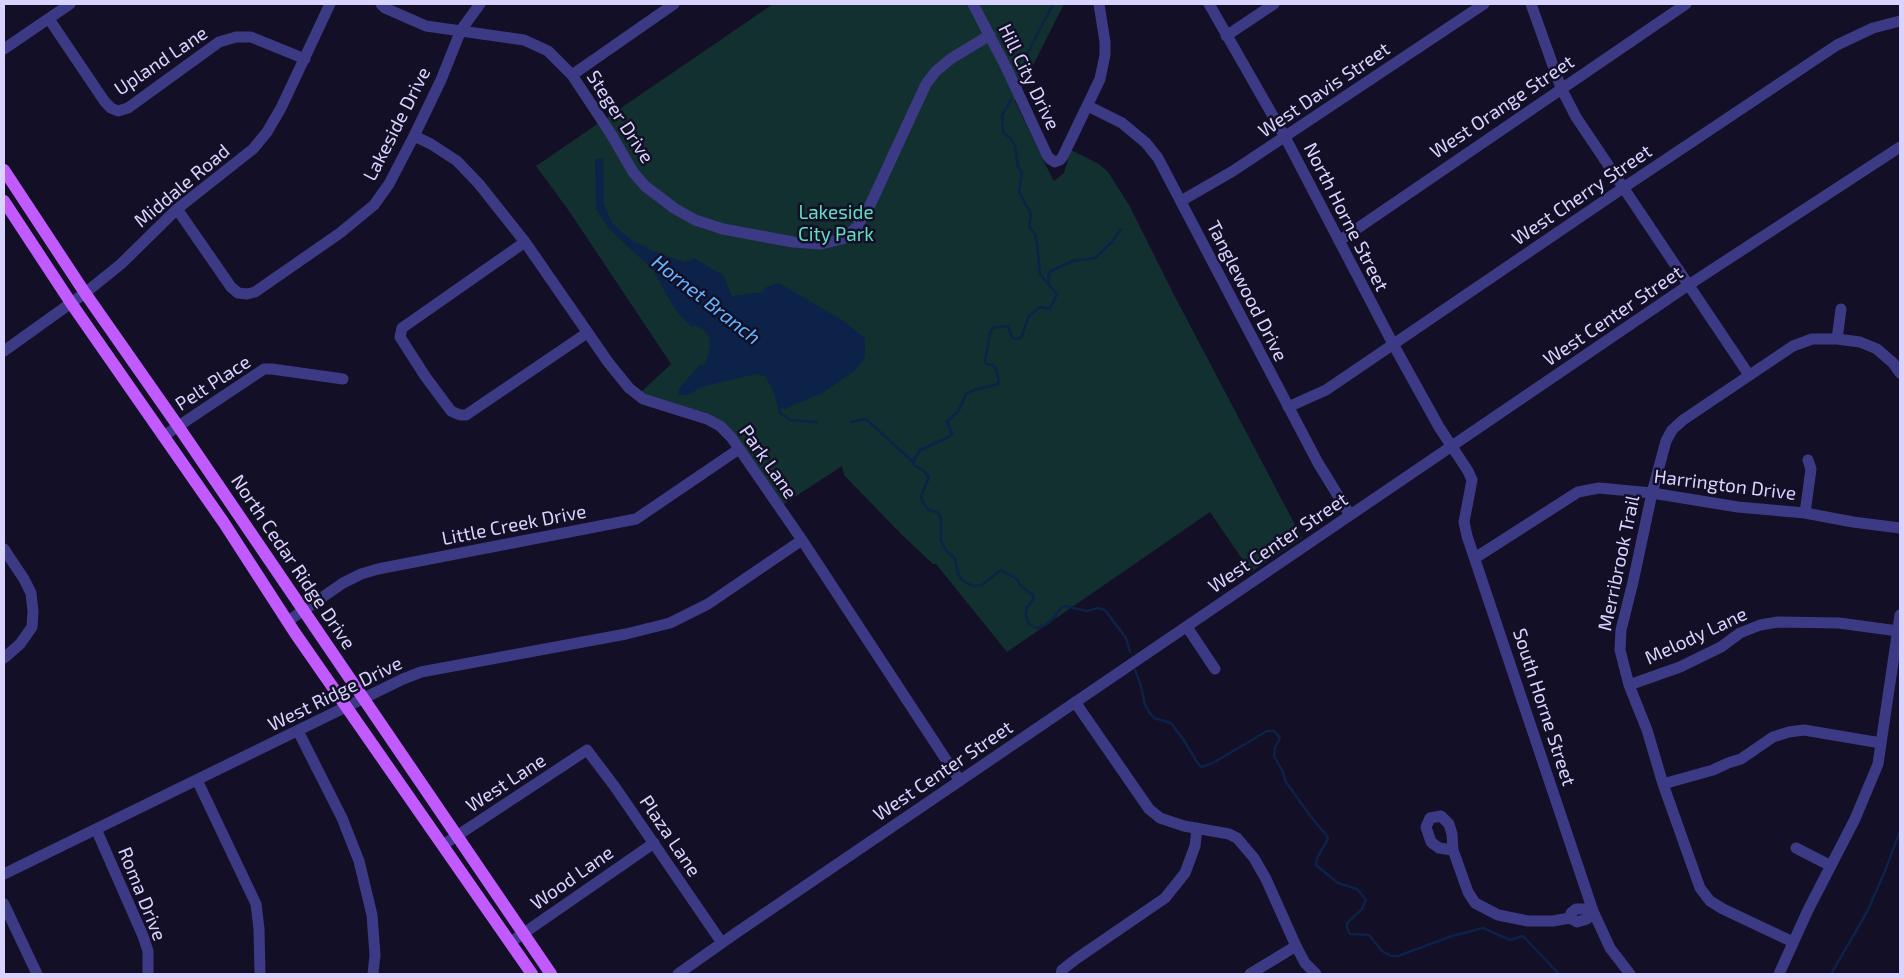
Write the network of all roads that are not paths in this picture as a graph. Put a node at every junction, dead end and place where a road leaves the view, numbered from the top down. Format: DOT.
graph roads {
  1 [pos="70,4"];
  2 [pos="330,4"];
  3 [pos="381,4"];
  4 [pos="480,4"];
  5 [pos="674,4"];
  6 [pos="973,4"];
  7 [pos="1099,4"];
  8 [pos="1209,4"];
  9 [pos="1274,4"];
  10 [pos="1484,4"];
  11 [pos="1530,4"];
  12 [pos="1686,4"];
  13 [pos="50,18"];
  14 [pos="1900,21"];
  15 [pos="461,30"];
  16 [pos="990,35"];
  17 [pos="1226,36"];
  18 [pos="4,49"];
  19 [pos="305,59"];
  20 [pos="572,75"];
  21 [pos="1561,88"];
  22 [pos="1088,106"];
  23 [pos="414,136"];
  24 [pos="1285,137"];
  25 [pos="1900,146"];
  26 [pos="4,170"];
  27 [pos="1623,188"];
  28 [pos="4,201"];
  29 [pos="1181,201"];
  30 [pos="177,209"];
  31 [pos="1339,241"];
  32 [pos="525,242"];
  33 [pos="1687,286"];
  34 [pos="85,293"];
  35 [pos="72,302"];
  36 [pos="1842,309"];
  37 [pos="587,333"];
  38 [pos="1837,339"];
  39 [pos="1393,344"];
  40 [pos="4,351"];
  41 [pos="1900,373"];
  42 [pos="1749,376"];
  43 [pos="342,379"];
  44 [pos="1288,407"];
  45 [pos="178,426"];
  46 [pos="165,435"];
  47 [pos="1452,446"];
  48 [pos="739,449"];
  49 [pos="1808,460"];
  50 [pos="1652,493"];
  51 [pos="1805,513"];
  52 [pos="1350,515"];
  53 [pos="1900,528"];
  54 [pos="802,540"];
  55 [pos="4,549"];
  56 [pos="1475,558"];
  57 [pos="303,610"];
  58 [pos="1900,615"];
  59 [pos="288,621"];
  60 [pos="1187,627"];
  61 [pos="1898,631"];
  62 [pos="4,658"];
  63 [pos="1215,669"];
  64 [pos="1629,685"];
  65 [pos="363,699"];
  66 [pos="1075,702"];
  67 [pos="348,707"];
  68 [pos="298,731"];
  69 [pos="1882,743"];
  70 [pos="587,750"];
  71 [pos="197,780"];
  72 [pos="960,781"];
  73 [pos="1663,784"];
  74 [pos="1197,828"];
  75 [pos="96,829"];
  76 [pos="457,836"];
  77 [pos="654,844"];
  78 [pos="443,845"];
  79 [pos="1796,848"];
  80 [pos="1453,850"];
  81 [pos="1831,866"];
  82 [pos="4,874"];
  83 [pos="4,904"];
  84 [pos="1591,912"];
  85 [pos="523,933"];
  86 [pos="511,942"];
  87 [pos="1793,942"];
  88 [pos="722,943"];
  89 [pos="1296,946"];
  90 [pos="691,971"];
  91 [pos="37,974"];
  92 [pos="148,974"];
  93 [pos="260,974"];
  94 [pos="373,974"];
  95 [pos="532,974"];
  96 [pos="551,974"];
  97 [pos="678,974"];
  98 [pos="1060,974"];
  99 [pos="1250,974"];
  100 [pos="1316,974"];
  101 [pos="1630,974"];
  102 [pos="1779,974"];
  1 -- 13 [label="street"];
  2 -- 19 [label="street, Middale Road"];
  3 -- 15 [label="street, Steger Drive"];
  4 -- 15 [label="street, Lakeside Drive"];
  5 -- 20 [label="street"];
  6 -- 16 [label="street, Hill City Drive"];
  7 -- 22 [label="street"];
  8 -- 17 [label="street, North Horne Street"];
  9 -- 17 [label="street"];
  10 -- 24 [label="street, West Davis Street"];
  11 -- 21 [label="street"];
  12 -- 21 [label="street, West Orange Street"];
  13 -- 18 [label="street"];
  13 -- 19 [label="street, Upland Lane"];
  14 -- 27 [label="street, West Cherry Street"];
  15 -- 20 [label="street, Steger Drive"];
  15 -- 23 [label="street, Lakeside Drive"];
  16 -- 20 [label="street, Steger Drive"];
  16 -- 22 [label="street, Hill City Drive"];
  17 -- 24 [label="street, North Horne Street"];
  19 -- 30 [label="street, Middale Road"];
  21 -- 27 [label="street"];
  21 -- 31 [label="street, West Orange Street"];
  22 -- 29 [label="street, Tanglewood Drive"];
  23 -- 30 [label="street, Lakeside Drive"];
  23 -- 32 [label="street, Park Lane"];
  24 -- 29 [label="street, West Davis Street"];
  24 -- 31 [label="street, North Horne Street"];
  25 -- 33 [label="street, West Center Street"];
  26 -- 34 [label="main road, North Cedar Ridge Drive"];
  27 -- 33 [label="street"];
  27 -- 39 [label="street, West Cherry Street"];
  28 -- 35 [label="main road, North Cedar Ridge Drive"];
  29 -- 44 [label="street, Tanglewood Drive"];
  30 -- 34 [label="street, Middale Road"];
  31 -- 39 [label="street, North Horne Street"];
  32 -- 37 [label="street, Park Lane"];
  32 -- 37 [label="street"];
  33 -- 42 [label="street"];
  33 -- 47 [label="street, West Center Street"];
  34 -- 35 [label="street, Middale Road"];
  34 -- 45 [label="main road, North Cedar Ridge Drive"];
  35 -- 40 [label="street, Middale Road"];
  35 -- 46 [label="main road, North Cedar Ridge Drive"];
  36 -- 38 [label="street"];
  37 -- 48 [label="street, Park Lane"];
  38 -- 41 [label="street, Merribrook Trail"];
  38 -- 42 [label="street, Merribrook Trail"];
  39 -- 44 [label="street, West Cherry Street"];
  39 -- 47 [label="street, North Horne Street"];
  42 -- 50 [label="street, Merribrook Trail"];
  43 -- 45 [label="street, Pelt Place"];
  44 -- 52 [label="street, Tanglewood Drive"];
  45 -- 46 [label="street, Pelt Place"];
  45 -- 57 [label="main road, North Cedar Ridge Drive"];
  46 -- 59 [label="main road, North Cedar Ridge Drive"];
  47 -- 52 [label="street, West Center Street"];
  47 -- 56 [label="street, South Horne Street"];
  48 -- 54 [label="street, Park Lane"];
  48 -- 57 [label="street, Little Creek Drive"];
  49 -- 51 [label="street"];
  50 -- 51 [label="street, Harrington Drive"];
  50 -- 56 [label="street, Harrington Drive"];
  50 -- 64 [label="street, Merribrook Trail"];
  51 -- 53 [label="street, Harrington Drive"];
  52 -- 60 [label="street, West Center Street"];
  54 -- 65 [label="street, West Ridge Drive"];
  54 -- 72 [label="street, Park Lane"];
  55 -- 62 [label="street"];
  56 -- 84 [label="street, South Horne Street"];
  57 -- 59 [label="street, Little Creek Drive"];
  57 -- 65 [label="main road, North Cedar Ridge Drive"];
  58 -- 61 [label="street"];
  59 -- 67 [label="main road, North Cedar Ridge Drive"];
  60 -- 63 [label="street"];
  60 -- 66 [label="street, West Center Street"];
  61 -- 64 [label="street, Melody Lane"];
  61 -- 69 [label="street"];
  64 -- 73 [label="street, Merribrook Trail"];
  65 -- 67 [label="street, West Ridge Drive"];
  65 -- 76 [label="main road, North Cedar Ridge Drive"];
  66 -- 72 [label="street, West Center Street"];
  66 -- 74 [label="street"];
  67 -- 68 [label="street, West Ridge Drive"];
  67 -- 78 [label="main road, North Cedar Ridge Drive"];
  68 -- 71 [label="street, West Ridge Drive"];
  68 -- 94 [label="street"];
  69 -- 73 [label="street"];
  69 -- 81 [label="street"];
  70 -- 76 [label="street, West Lane"];
  70 -- 77 [label="street, Plaza Lane"];
  71 -- 75 [label="street, West Ridge Drive"];
  71 -- 93 [label="street"];
  72 -- 88 [label="street, West Center Street"];
  73 -- 87 [label="street, Merribrook Trail"];
  74 -- 89 [label="street"];
  74 -- 98 [label="street"];
  75 -- 82 [label="street, West Ridge Drive"];
  75 -- 92 [label="street, Roma Drive"];
  76 -- 78 [label="street, West Lane"];
  76 -- 85 [label="main road, North Cedar Ridge Drive"];
  77 -- 85 [label="street, Wood Lane"];
  77 -- 88 [label="street, Plaza Lane"];
  78 -- 86 [label="main road, North Cedar Ridge Drive"];
  79 -- 81 [label="street"];
  80 -- 80 [label="street"];
  80 -- 84 [label="street"];
  81 -- 87 [label="street"];
  83 -- 91 [label="street"];
  84 -- 101 [label="street, South Horne Street"];
  85 -- 86 [label="street, Wood Lane"];
  85 -- 96 [label="main road, North Cedar Ridge Drive"];
  86 -- 95 [label="main road, North Cedar Ridge Drive"];
  87 -- 102 [label="street"];
  88 -- 90 [label="street, West Center Street"];
  89 -- 99 [label="street"];
  89 -- 100 [label="street"];
  90 -- 97 [label="street, West Center Street"];
}
